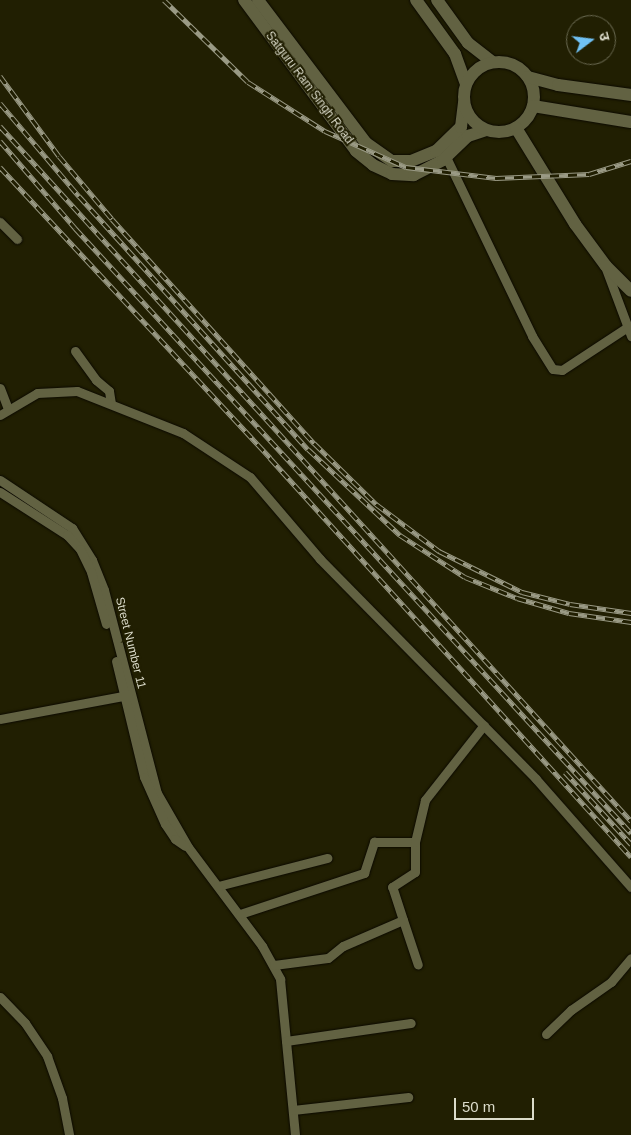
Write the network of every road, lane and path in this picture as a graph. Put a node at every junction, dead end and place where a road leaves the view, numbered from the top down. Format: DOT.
graph roads {
  1 [pos="244,0"];
  2 [pos="258,0"];
  3 [pos="416,0"];
  4 [pos="437,0"];
  5 [pos="492,62"];
  6 [pos="528,77"];
  7 [pos="466,84"];
  8 [pos="631,95"];
  9 [pos="464,102"];
  10 [pos="533,106"];
  11 [pos="631,122"];
  12 [pos="516,128"];
  13 [pos="486,130"];
  14 [pos="446,157"];
  15 [pos="0,222"];
  16 [pos="17,239"];
  17 [pos="606,266"];
  18 [pos="631,291"];
  19 [pos="628,332"];
  20 [pos="75,351"];
  21 [pos="0,388"];
  22 [pos="111,402"];
  23 [pos="8,409"];
  24 [pos="0,415"];
  25 [pos="0,480"];
  26 [pos="0,492"];
  27 [pos="127,695"];
  28 [pos="0,719"];
  29 [pos="484,724"];
  30 [pos="415,842"];
  31 [pos="327,858"];
  32 [pos="218,886"];
  33 [pos="631,887"];
  34 [pos="240,914"];
  35 [pos="403,920"];
  36 [pos="631,958"];
  37 [pos="274,965"];
  38 [pos="418,965"];
  39 [pos="0,997"];
  40 [pos="411,1023"];
  41 [pos="546,1034"];
  42 [pos="286,1040"];
  43 [pos="408,1097"];
  44 [pos="293,1110"];
  45 [pos="69,1135"];
  46 [pos="294,1135"];
  1 -- 14 [label="street, Satguru Ram Singh Road"];
  2 -- 9 [label="street, Satguru Ram Singh Road"];
  3 -- 7 [label="street"];
  4 -- 5 [label="street"];
  5 -- 6 [label="street"];
  5 -- 7 [label="street"];
  6 -- 8 [label="street"];
  6 -- 10 [label="street"];
  7 -- 9 [label="street"];
  9 -- 13 [label="street"];
  10 -- 11 [label="street"];
  10 -- 12 [label="street"];
  12 -- 13 [label="street"];
  12 -- 17 [label="street"];
  13 -- 14 [label="street, Satguru Ram Singh Road"];
  14 -- 19 [label="street"];
  15 -- 16 [label="street"];
  17 -- 18 [label="street"];
  17 -- 19 [label="street"];
  20 -- 22 [label="street"];
  21 -- 23 [label="street"];
  22 -- 23 [label="street"];
  22 -- 29 [label="street"];
  23 -- 24 [label="street"];
  25 -- 27 [label="street, Street Number 11"];
  26 -- 27 [label="street, Street Number 11"];
  27 -- 28 [label="street"];
  27 -- 32 [label="street, Street Number 11"];
  29 -- 30 [label="street"];
  29 -- 33 [label="street"];
  30 -- 34 [label="street"];
  30 -- 35 [label="street"];
  31 -- 32 [label="street"];
  32 -- 34 [label="street, Street Number 11"];
  34 -- 37 [label="street, Street Number 11"];
  35 -- 37 [label="street"];
  35 -- 38 [label="street"];
  36 -- 41 [label="street"];
  37 -- 42 [label="street, Street Number 11"];
  39 -- 45 [label="street"];
  40 -- 42 [label="street"];
  42 -- 44 [label="street, Street Number 11"];
  43 -- 44 [label="street"];
  44 -- 46 [label="street, Street Number 11"];
}
